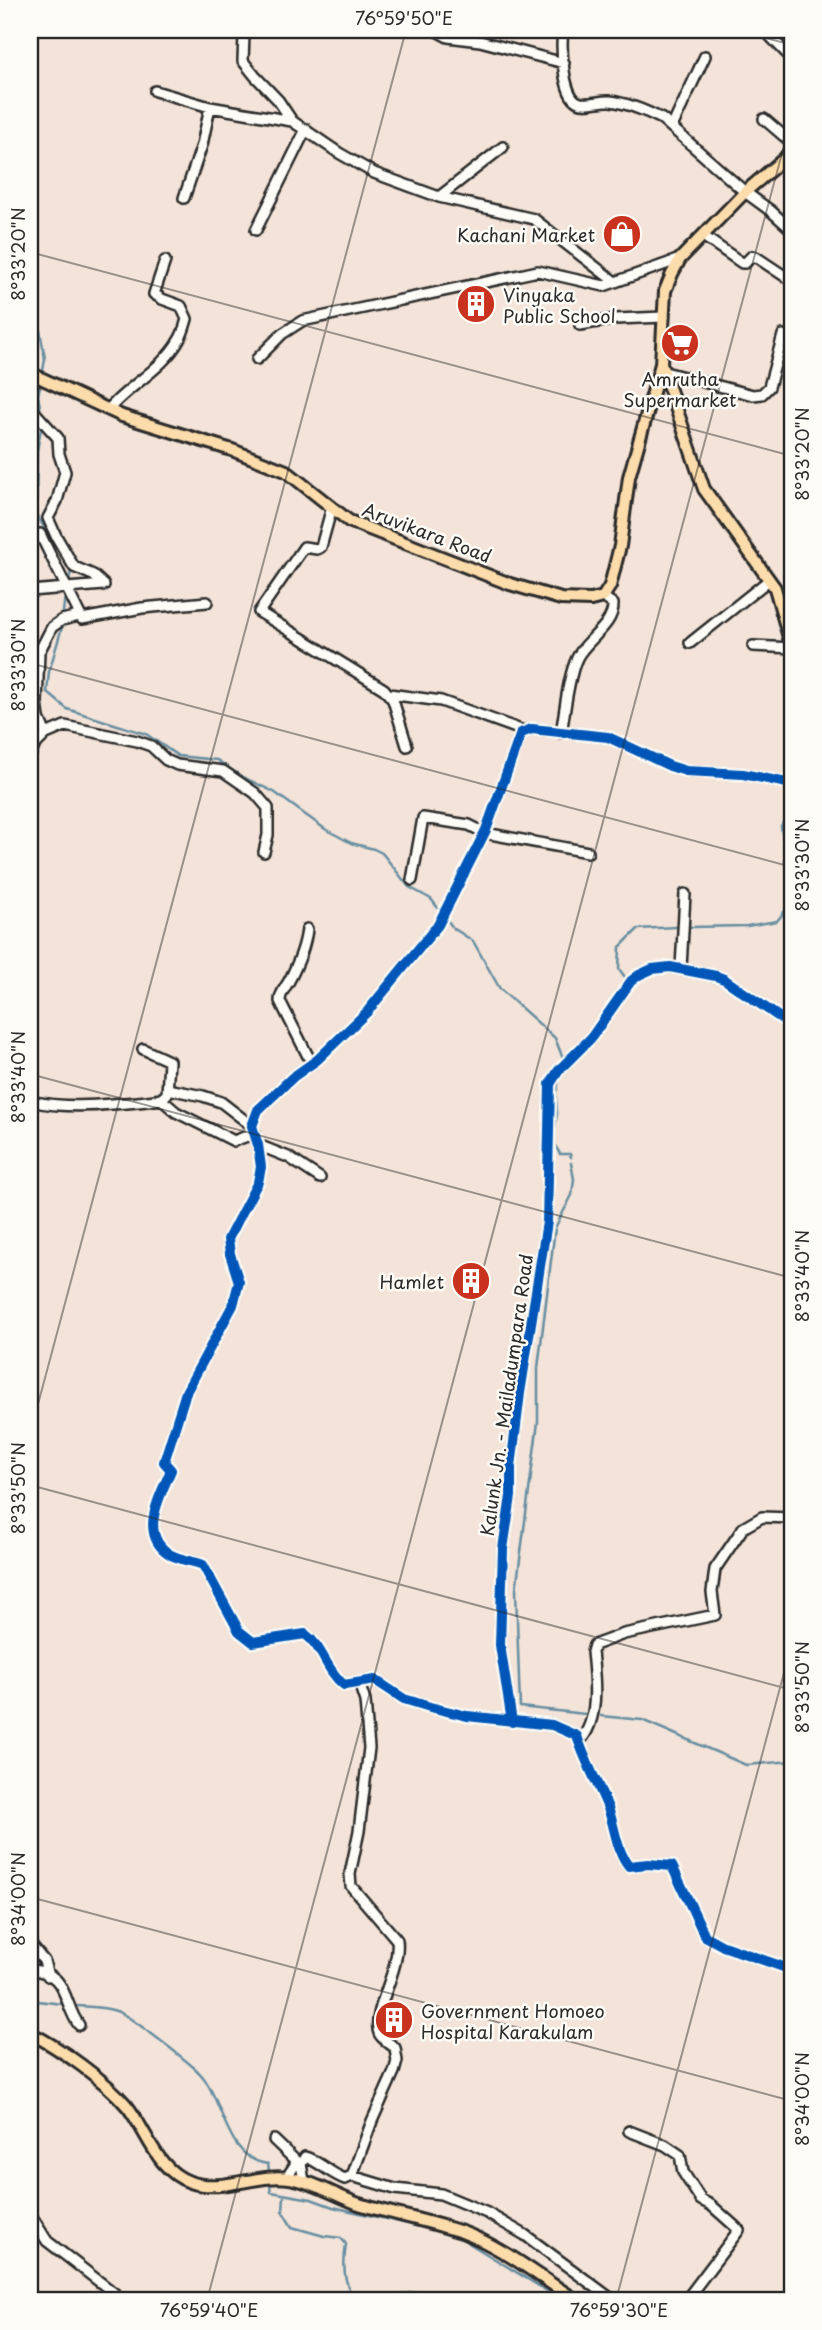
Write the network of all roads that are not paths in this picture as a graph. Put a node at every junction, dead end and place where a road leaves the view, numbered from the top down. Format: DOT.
graph roads {
  1 [pos="240,30"];
  2 [pos="435,30"];
  3 [pos="563,30"];
  4 [pos="766,32"];
  5 [pos="705,56"];
  6 [pos="792,59"];
  7 [pos="564,63"];
  8 [pos="155,91"];
  9 [pos="210,107"];
  10 [pos="764,119"];
  11 [pos="292,121"];
  12 [pos="672,127"];
  13 [pos="306,129"];
  14 [pos="792,143"];
  15 [pos="503,147"];
  16 [pos="790,156"];
  17 [pos="745,192"];
  18 [pos="439,197"];
  19 [pos="184,198"];
  20 [pos="791,229"];
  21 [pos="256,230"];
  22 [pos="703,236"];
  23 [pos="680,259"];
  24 [pos="165,261"];
  25 [pos="792,281"];
  26 [pos="615,282"];
  27 [pos="664,317"];
  28 [pos="580,325"];
  29 [pos="783,335"];
  30 [pos="257,359"];
  31 [pos="663,368"];
  32 [pos="30,376"];
  33 [pos="32,410"];
  34 [pos="108,410"];
  35 [pos="332,507"];
  36 [pos="40,534"];
  37 [pos="769,580"];
  38 [pos="66,588"];
  39 [pos="30,591"];
  40 [pos="603,597"];
  41 [pos="207,602"];
  42 [pos="79,616"];
  43 [pos="690,643"];
  44 [pos="753,646"];
  45 [pos="792,648"];
  46 [pos="389,694"];
  47 [pos="524,731"];
  48 [pos="561,733"];
  49 [pos="46,734"];
  50 [pos="407,746"];
  51 [pos="30,755"];
  52 [pos="792,784"];
  53 [pos="485,833"];
  54 [pos="792,839"];
  55 [pos="264,852"];
  56 [pos="588,852"];
  57 [pos="792,862"];
  58 [pos="412,880"];
  59 [pos="685,894"];
  60 [pos="307,929"];
  61 [pos="681,968"];
  62 [pos="792,1026"];
  63 [pos="143,1049"];
  64 [pos="312,1064"];
  65 [pos="169,1089"];
  66 [pos="160,1098"];
  67 [pos="30,1101"];
  68 [pos="253,1129"];
  69 [pos="258,1145"];
  70 [pos="320,1178"];
  71 [pos="792,1518"];
  72 [pos="359,1682"];
  73 [pos="512,1722"];
  74 [pos="579,1742"];
  75 [pos="30,1944"];
  76 [pos="30,1970"];
  77 [pos="792,1970"];
  78 [pos="48,1976"];
  79 [pos="79,2025"];
  80 [pos="30,2033"];
  81 [pos="629,2131"];
  82 [pos="274,2140"];
  83 [pos="352,2176"];
  84 [pos="288,2177"];
  85 [pos="304,2181"];
  86 [pos="30,2214"];
  87 [pos="123,2300"];
  88 [pos="576,2300"];
  89 [pos="612,2300"];
  90 [pos="686,2300"];
  1 -- 11 [label="street"];
  2 -- 7 [label="street"];
  3 -- 7 [label="street"];
  4 -- 6 [label="street"];
  5 -- 12 [label="street"];
  7 -- 12 [label="street"];
  8 -- 9 [label="street"];
  9 -- 11 [label="street"];
  9 -- 19 [label="street"];
  10 -- 14 [label="street"];
  11 -- 13 [label="street"];
  12 -- 17 [label="street"];
  13 -- 18 [label="street"];
  13 -- 21 [label="street"];
  15 -- 18 [label="street"];
  16 -- 17 [label="main road"];
  17 -- 20 [label="street"];
  17 -- 22 [label="main road"];
  18 -- 26 [label="street"];
  22 -- 23 [label="main road"];
  22 -- 25 [label="street"];
  23 -- 26 [label="street"];
  23 -- 27 [label="main road"];
  24 -- 34 [label="street"];
  26 -- 30 [label="street"];
  27 -- 28 [label="street"];
  27 -- 31 [label="main road"];
  29 -- 31 [label="street"];
  31 -- 37 [label="main road"];
  31 -- 40 [label="main road"];
  32 -- 34 [label="main road, Aruvikara Road"];
  33 -- 38 [label="street"];
  34 -- 35 [label="main road, Aruvikara Road"];
  35 -- 40 [label="main road, Aruvikara Road"];
  35 -- 46 [label="street"];
  36 -- 38 [label="street"];
  37 -- 43 [label="street"];
  37 -- 45 [label="main road"];
  38 -- 39 [label="street"];
  38 -- 42 [label="street"];
  40 -- 48 [label="street"];
  41 -- 42 [label="street"];
  42 -- 49 [label="street"];
  44 -- 45 [label="street"];
  46 -- 47 [label="street"];
  46 -- 50 [label="street"];
  47 -- 48 [label="street"];
  47 -- 53 [label="street"];
  48 -- 52 [label="street"];
  49 -- 51 [label="street"];
  49 -- 55 [label="street"];
  53 -- 56 [label="street"];
  53 -- 58 [label="street"];
  53 -- 64 [label="street"];
  54 -- 57 [label="main road"];
  59 -- 61 [label="street"];
  60 -- 64 [label="street"];
  61 -- 62 [label="street"];
  61 -- 73 [label="street, Kalunk Jn. - Mailadumpara Road"];
  63 -- 65 [label="street"];
  64 -- 68 [label="street"];
  65 -- 66 [label="street"];
  65 -- 68 [label="street"];
  66 -- 67 [label="street"];
  66 -- 68 [label="street"];
  68 -- 69 [label="street"];
  69 -- 70 [label="street"];
  69 -- 72 [label="street"];
  71 -- 74 [label="street"];
  72 -- 73 [label="street"];
  72 -- 83 [label="street"];
  73 -- 74 [label="street"];
  74 -- 77 [label="street"];
  75 -- 78 [label="street"];
  76 -- 78 [label="street"];
  78 -- 79 [label="street"];
  80 -- 84 [label="main road"];
  81 -- 90 [label="street"];
  82 -- 84 [label="street"];
  83 -- 85 [label="street"];
  83 -- 89 [label="street"];
  84 -- 85 [label="main road"];
  85 -- 88 [label="main road"];
  86 -- 87 [label="street"];
}
